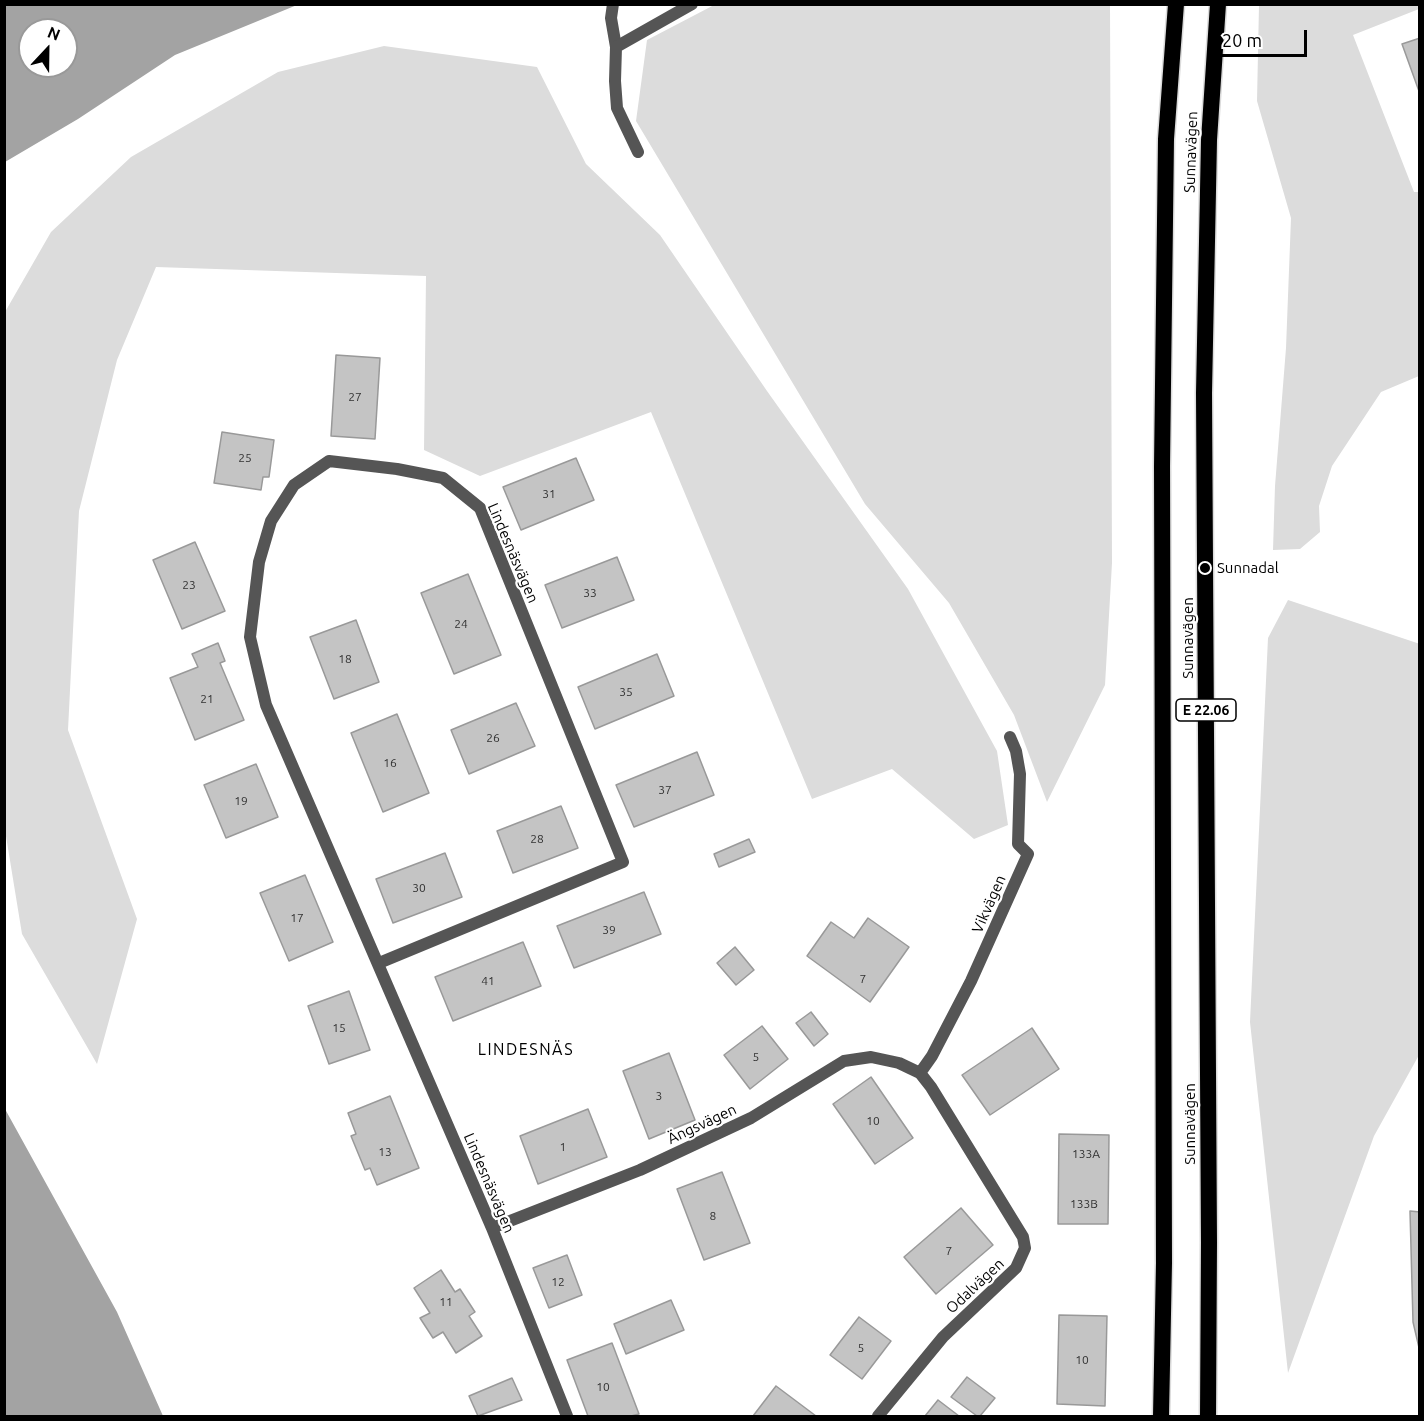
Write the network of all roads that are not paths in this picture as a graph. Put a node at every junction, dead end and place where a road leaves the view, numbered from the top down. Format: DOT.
graph roads {
  1 [pos="613,4"];
  2 [pos="692,4"];
  3 [pos="1176,4"];
  4 [pos="1218,4"];
  5 [pos="616,46"];
  6 [pos="638,152"];
  7 [pos="1010,737"];
  8 [pos="379,963"];
  9 [pos="920,1073"];
  10 [pos="492,1228"];
  11 [pos="567,1416"];
  12 [pos="878,1416"];
  13 [pos="1160,1416"];
  14 [pos="1208,1416"];
  1 -- 5 [label="street"];
  2 -- 5 [label="street"];
  3 -- 13 [label="highway, Sunnavägen / E 22.06"];
  4 -- 14 [label="highway, Sunnavägen / E 22.06"];
  5 -- 6 [label="street"];
  7 -- 9 [label="street, Vikvägen"];
  8 -- 8 [label="street, Lindesnäsvägen"];
  8 -- 10 [label="street, Lindesnäsvägen"];
  9 -- 10 [label="street, Ängsvägen"];
  9 -- 12 [label="street, Odalvägen"];
  10 -- 11 [label="street, Lindesnäsvägen"];
}
